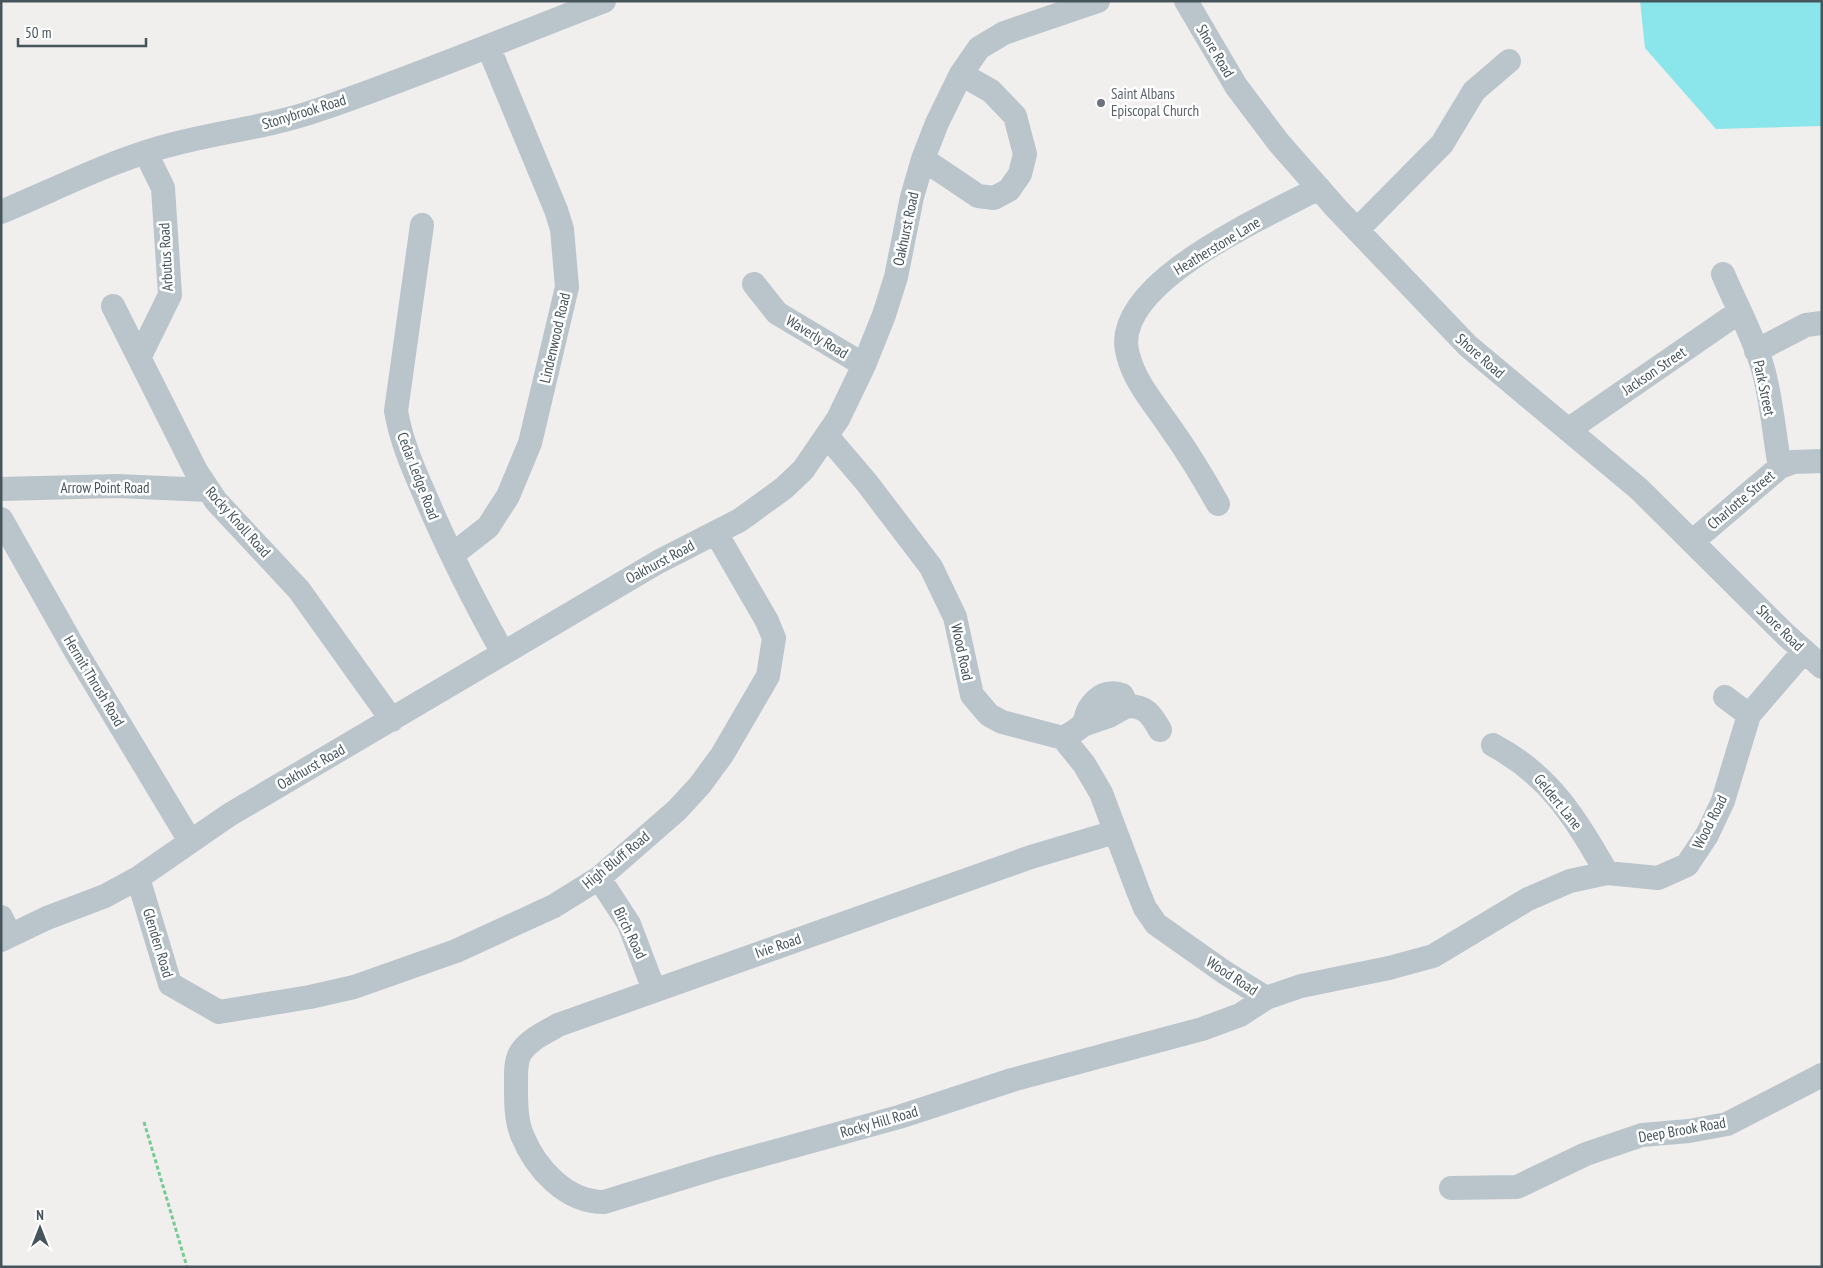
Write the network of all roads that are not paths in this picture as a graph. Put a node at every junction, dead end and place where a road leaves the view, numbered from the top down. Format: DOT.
graph roads {
  1 [pos="604,1"];
  2 [pos="1098,1"];
  3 [pos="1186,1"];
  4 [pos="488,46"];
  5 [pos="1509,61"];
  6 [pos="961,74"];
  7 [pos="146,153"];
  8 [pos="923,159"];
  9 [pos="1319,188"];
  10 [pos="1,212"];
  11 [pos="422,225"];
  12 [pos="1357,230"];
  13 [pos="1722,274"];
  14 [pos="754,284"];
  15 [pos="113,306"];
  16 [pos="1739,312"];
  17 [pos="1822,322"];
  18 [pos="1756,351"];
  19 [pos="139,358"];
  20 [pos="864,365"];
  21 [pos="1568,430"];
  22 [pos="827,436"];
  23 [pos="1822,461"];
  24 [pos="1780,467"];
  25 [pos="1,489"];
  26 [pos="208,490"];
  27 [pos="1218,504"];
  28 [pos="1,519"];
  29 [pos="716,533"];
  30 [pos="1693,541"];
  31 [pos="452,555"];
  32 [pos="1804,652"];
  33 [pos="504,653"];
  34 [pos="1822,667"];
  35 [pos="1725,698"];
  36 [pos="1749,715"];
  37 [pos="392,720"];
  38 [pos="1160,730"];
  39 [pos="1063,738"];
  40 [pos="1493,745"];
  41 [pos="1115,832"];
  42 [pos="190,841"];
  43 [pos="1607,873"];
  44 [pos="138,878"];
  45 [pos="599,878"];
  46 [pos="4,931"];
  47 [pos="654,990"];
  48 [pos="1266,998"];
  49 [pos="219,1012"];
  50 [pos="1822,1075"];
  51 [pos="520,1128"];
  52 [pos="1451,1188"];
  1 -- 4 [label="street, Stonybrook Road"];
  2 -- 6 [label="street, Oakhurst Road"];
  3 -- 9 [label="street, Shore Road"];
  4 -- 7 [label="street, Stonybrook Road"];
  4 -- 31 [label="street, Lindenwood Road"];
  5 -- 12 [label="street"];
  6 -- 8 [label="street, Oakhurst Road"];
  6 -- 8 [label="street"];
  7 -- 10 [label="street, Stonybrook Road"];
  7 -- 19 [label="street, Arbutus Road"];
  8 -- 20 [label="street, Oakhurst Road"];
  9 -- 12 [label="street, Shore Road"];
  9 -- 27 [label="street, Heatherstone Lane"];
  11 -- 31 [label="street, Cedar Ledge Road"];
  12 -- 21 [label="street, Shore Road"];
  13 -- 16 [label="street, Park Street"];
  14 -- 20 [label="street, Waverly Road"];
  15 -- 19 [label="street, Rocky Knoll Road"];
  16 -- 18 [label="street, Park Street"];
  16 -- 21 [label="street, Jackson Street"];
  17 -- 18 [label="street"];
  18 -- 24 [label="street, Park Street"];
  19 -- 26 [label="street, Rocky Knoll Road"];
  20 -- 22 [label="street, Oakhurst Road"];
  21 -- 30 [label="street, Shore Road"];
  22 -- 29 [label="street, Oakhurst Road"];
  22 -- 39 [label="street, Wood Road"];
  23 -- 24 [label="street, Charlotte Street"];
  24 -- 30 [label="street, Charlotte Street"];
  25 -- 26 [label="street, Arrow Point Road"];
  26 -- 37 [label="street, Rocky Knoll Road"];
  28 -- 42 [label="street, Hermit Thrush Road"];
  29 -- 33 [label="street, Oakhurst Road"];
  29 -- 45 [label="street, High Bluff Road"];
  30 -- 32 [label="street, Shore Road"];
  31 -- 33 [label="street, Cedar Ledge Road"];
  32 -- 34 [label="street, Shore Road"];
  32 -- 36 [label="street, Wood Road"];
  33 -- 37 [label="street, Oakhurst Road"];
  35 -- 36 [label="street"];
  36 -- 43 [label="street, Wood Road"];
  37 -- 42 [label="street, Oakhurst Road"];
  38 -- 39 [label="street"];
  39 -- 41 [label="street, Wood Road"];
  40 -- 43 [label="street, Geldert Lane"];
  41 -- 47 [label="street, Ivie Road"];
  41 -- 48 [label="street, Wood Road"];
  42 -- 44 [label="street, Oakhurst Road"];
  43 -- 48 [label="street, Wood Road"];
  44 -- 46 [label="street, Oakhurst Road"];
  44 -- 49 [label="street, Glenden Road"];
  45 -- 47 [label="street, Birch Road"];
  45 -- 49 [label="street, High Bluff Road"];
  47 -- 51 [label="street, Ivie Road"];
  48 -- 51 [label="street, Rocky Hill Road"];
  50 -- 52 [label="street, Deep Brook Road"];
}
